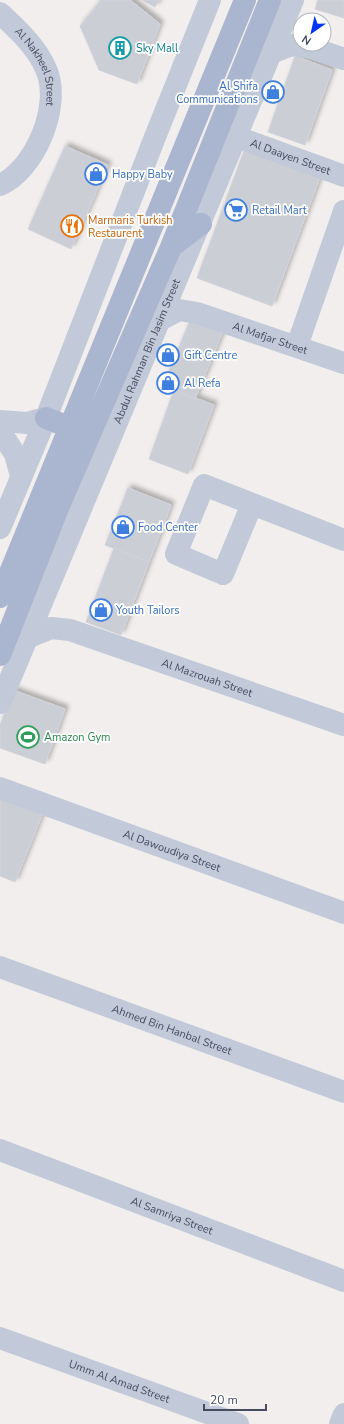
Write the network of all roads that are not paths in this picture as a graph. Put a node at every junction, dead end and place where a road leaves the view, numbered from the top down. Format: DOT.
graph roads {
  1 [pos="210,0"];
  2 [pos="245,0"];
  3 [pos="270,0"];
  4 [pos="292,4"];
  5 [pos="0,13"];
  6 [pos="292,45"];
  7 [pos="329,52"];
  8 [pos="271,53"];
  9 [pos="344,59"];
  10 [pos="237,137"];
  11 [pos="344,176"];
  12 [pos="0,184"];
  13 [pos="344,211"];
  14 [pos="201,224"];
  15 [pos="171,247"];
  16 [pos="181,272"];
  17 [pos="197,312"];
  18 [pos="160,320"];
  19 [pos="297,346"];
  20 [pos="344,363"];
  21 [pos="46,418"];
  22 [pos="0,422"];
  23 [pos="69,427"];
  24 [pos="0,430"];
  25 [pos="21,476"];
  26 [pos="252,504"];
  27 [pos="58,508"];
  28 [pos="0,528"];
  29 [pos="344,540"];
  30 [pos="47,594"];
  31 [pos="0,598"];
  32 [pos="70,630"];
  33 [pos="29,637"];
  34 [pos="0,655"];
  35 [pos="0,702"];
  36 [pos="344,725"];
  37 [pos="0,788"];
  38 [pos="344,913"];
  39 [pos="0,967"];
  40 [pos="344,1092"];
  41 [pos="0,1150"];
  42 [pos="344,1281"];
  43 [pos="0,1338"];
  44 [pos="344,1414"];
  45 [pos="238,1424"];
  46 [pos="340,1424"];
  1 -- 21 [label="street"];
  2 -- 23 [label="main road"];
  3 -- 15 [label="main road, Abdul Rahman Bin Jasim Street"];
  4 -- 8 [label="street, Abdul Rahman Bin Jasim Street"];
  5 -- 12 [label="street, Al Nakheel Street"];
  6 -- 8 [label="street"];
  7 -- 9 [label="street"];
  8 -- 10 [label="street, Abdul Rahman Bin Jasim Street"];
  10 -- 11 [label="street, Al Daayen Street"];
  10 -- 14 [label="street, Abdul Rahman Bin Jasim Street"];
  13 -- 19 [label="street"];
  14 -- 15 [label="main road"];
  14 -- 16 [label="street, Abdul Rahman Bin Jasim Street"];
  15 -- 27 [label="main road, Abdul Rahman Bin Jasim Street"];
  16 -- 17 [label="street"];
  16 -- 18 [label="street, Abdul Rahman Bin Jasim Street"];
  17 -- 18 [label="street, Al Mafjar Street"];
  17 -- 19 [label="street, Al Mafjar Street"];
  18 -- 30 [label="street, Abdul Rahman Bin Jasim Street"];
  19 -- 20 [label="street, Al Mafjar Street"];
  21 -- 22 [label="street"];
  21 -- 23 [label="main road"];
  21 -- 25 [label="street"];
  23 -- 27 [label="main road"];
  23 -- 31 [label="main road"];
  24 -- 25 [label="street"];
  25 -- 28 [label="street"];
  26 -- 29 [label="street"];
  27 -- 34 [label="main road, Abdul Rahman Bin Jasim Street"];
  30 -- 32 [label="street, Al Mazrouah Street"];
  30 -- 33 [label="street, Abdul Rahman Bin Jasim Street"];
  32 -- 33 [label="street, Al Mazrouah Street"];
  32 -- 36 [label="street, Al Mazrouah Street"];
  33 -- 35 [label="street, Abdul Rahman Bin Jasim Street"];
  37 -- 38 [label="street, Al Dawoudiya Street"];
  39 -- 40 [label="street, Ahmed Bin Hanbal Street"];
  41 -- 42 [label="street, Al Samriya Street"];
  43 -- 45 [label="street, Umm Al Amad Street"];
  44 -- 46 [label="street"];
}
